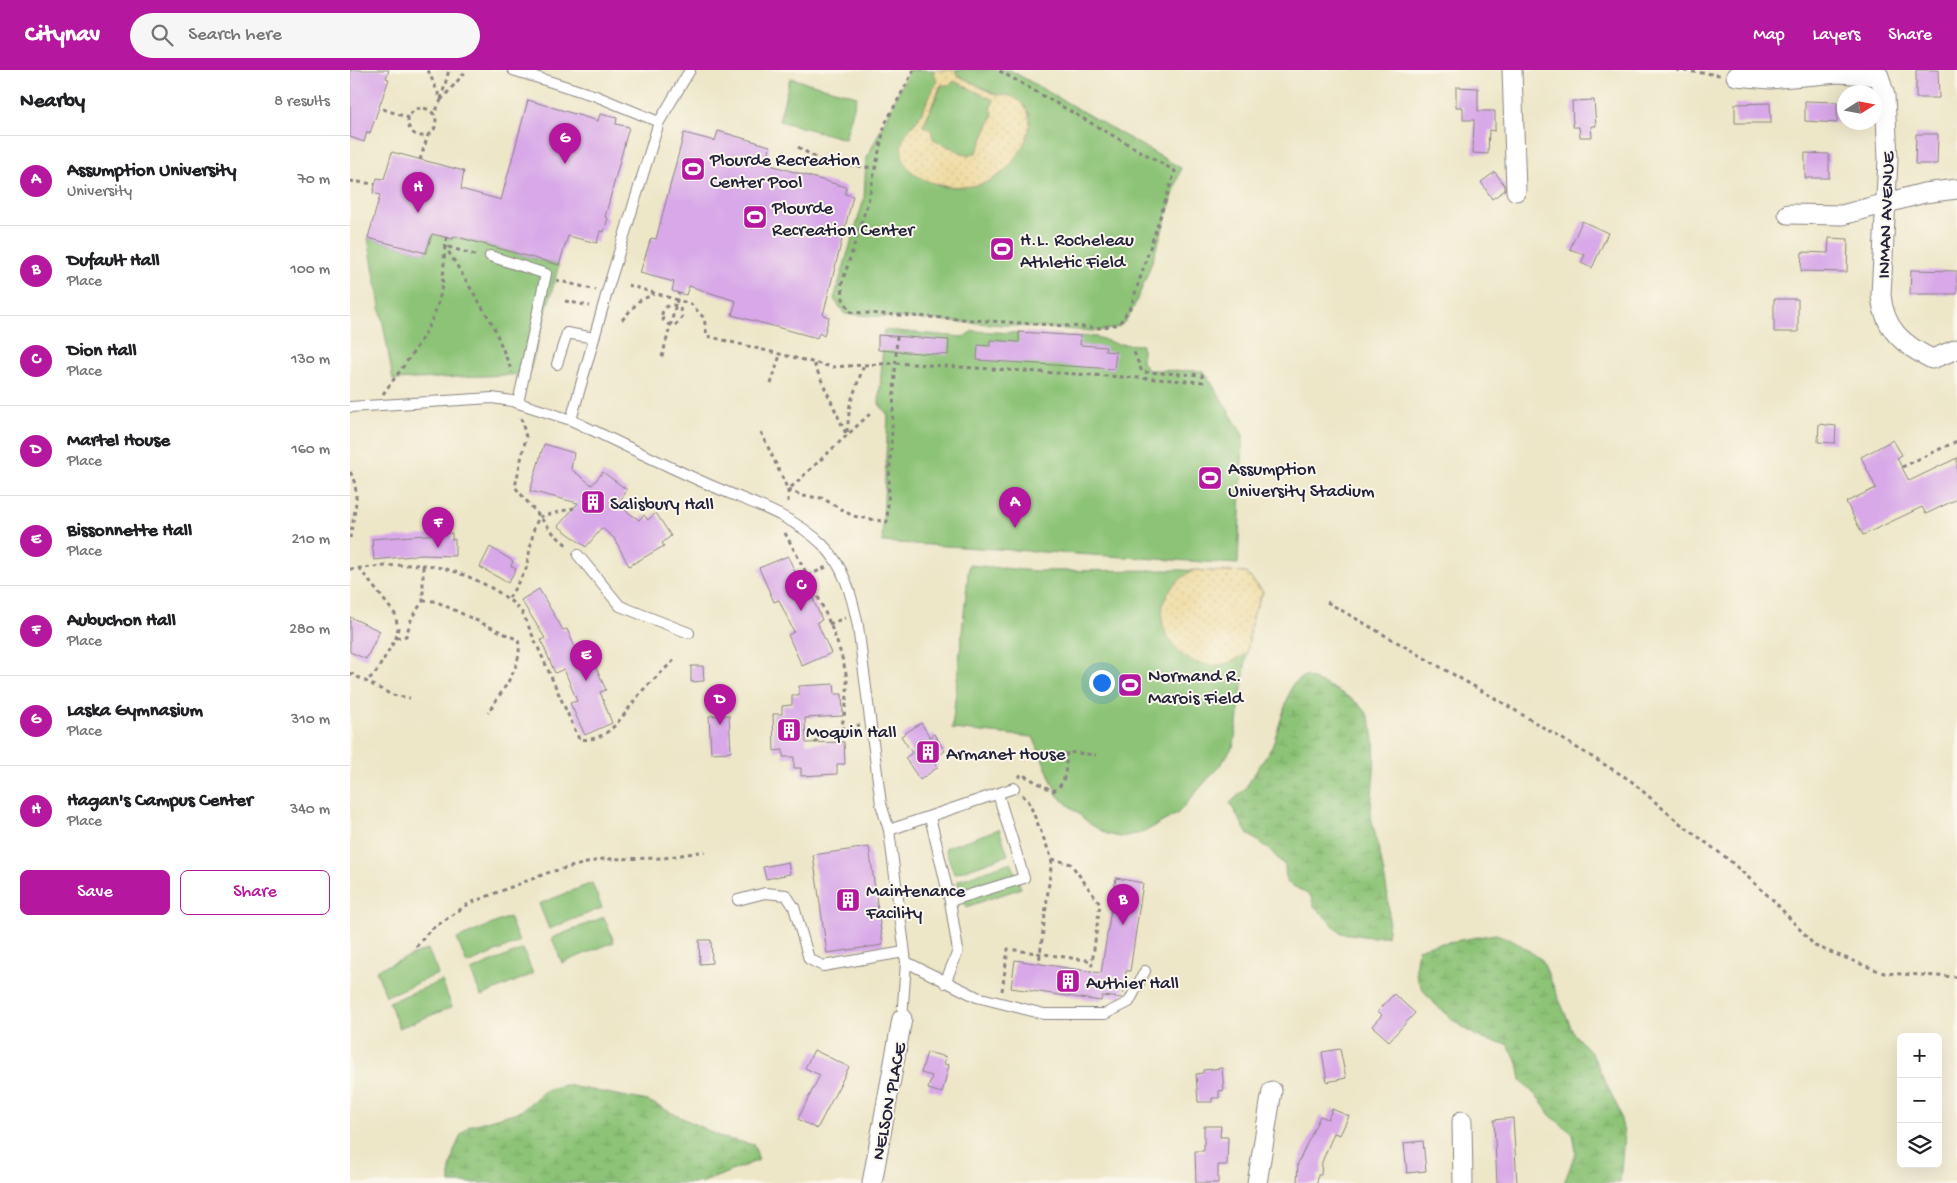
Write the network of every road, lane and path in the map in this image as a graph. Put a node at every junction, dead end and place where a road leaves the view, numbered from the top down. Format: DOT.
graph roads {
  1 [pos="428,70"];
  2 [pos="449,70"];
  3 [pos="467,70"];
  4 [pos="513,70"];
  5 [pos="690,70"];
  6 [pos="914,70"];
  7 [pos="998,70"];
  8 [pos="1512,70"];
  9 [pos="1676,70"];
  10 [pos="1736,76"];
  11 [pos="441,100"];
  12 [pos="382,109"];
  13 [pos="434,115"];
  14 [pos="409,118"];
  15 [pos="659,122"];
  16 [pos="428,135"];
  17 [pos="798,147"];
  18 [pos="420,160"];
  19 [pos="874,168"];
  20 [pos="350,181"];
  21 [pos="375,184"];
  22 [pos="1957,189"];
  23 [pos="1516,191"];
  24 [pos="1885,202"];
  25 [pos="1788,214"];
  26 [pos="446,238"];
  27 [pos="445,246"];
  28 [pos="490,256"];
  29 [pos="628,284"];
  30 [pos="654,294"];
  31 [pos="679,294"];
  32 [pos="677,299"];
  33 [pos="565,301"];
  34 [pos="675,306"];
  35 [pos="593,307"];
  36 [pos="622,320"];
  37 [pos="671,325"];
  38 [pos="897,336"];
  39 [pos="594,338"];
  40 [pos="1957,349"];
  41 [pos="1134,352"];
  42 [pos="780,355"];
  43 [pos="662,357"];
  44 [pos="896,362"];
  45 [pos="557,364"];
  46 [pos="813,364"];
  47 [pos="864,365"];
  48 [pos="513,374"];
  49 [pos="771,384"];
  50 [pos="518,403"];
  51 [pos="373,406"];
  52 [pos="350,407"];
  53 [pos="872,412"];
  54 [pos="521,418"];
  55 [pos="571,420"];
  56 [pos="760,432"];
  57 [pos="847,436"];
  58 [pos="1957,441"];
  59 [pos="1902,467"];
  60 [pos="350,472"];
  61 [pos="788,490"];
  62 [pos="788,502"];
  63 [pos="574,508"];
  64 [pos="539,517"];
  65 [pos="785,533"];
  66 [pos="350,538"];
  67 [pos="578,555"];
  68 [pos="836,562"];
  69 [pos="423,565"];
  70 [pos="359,568"];
  71 [pos="350,569"];
  72 [pos="808,576"];
  73 [pos="508,598"];
  74 [pos="423,601"];
  75 [pos="1327,602"];
  76 [pos="690,633"];
  77 [pos="396,638"];
  78 [pos="674,660"];
  79 [pos="350,674"];
  80 [pos="366,682"];
  81 [pos="410,698"];
  82 [pos="488,713"];
  83 [pos="871,724"];
  84 [pos="841,728"];
  85 [pos="838,742"];
  86 [pos="815,743"];
  87 [pos="1096,755"];
  88 [pos="1014,788"];
  89 [pos="998,794"];
  90 [pos="930,817"];
  91 [pos="889,830"];
  92 [pos="705,851"];
  93 [pos="1052,859"];
  94 [pos="738,900"];
  95 [pos="950,901"];
  96 [pos="416,947"];
  97 [pos="1040,953"];
  98 [pos="905,957"];
  99 [pos="1093,961"];
  100 [pos="1039,964"];
  101 [pos="1092,971"];
  102 [pos="1145,971"];
  103 [pos="1957,977"];
  104 [pos="945,983"];
  105 [pos="1000,1004"];
  106 [pos="902,1019"];
  107 [pos="1272,1091"];
  108 [pos="1462,1121"];
  109 [pos="872,1183"];
  110 [pos="1257,1183"];
  111 [pos="1463,1183"];
  1 -- 11 [label="path"];
  2 -- 11 [label="path"];
  3 -- 11 [label="path"];
  4 -- 15 [label="lane"];
  5 -- 15 [label="lane"];
  6 -- 19 [label="path"];
  7 -- 19 [label="path"];
  8 -- 23 [label="street"];
  9 -- 10 [label="path"];
  10 -- 24 [label="street, INMAN AVENUE"];
  11 -- 13 [label="path"];
  12 -- 14 [label="path"];
  13 -- 14 [label="path"];
  13 -- 16 [label="path"];
  14 -- 16 [label="path"];
  15 -- 39 [label="lane"];
  16 -- 18 [label="path"];
  17 -- 19 [label="path"];
  20 -- 21 [label="path"];
  22 -- 24 [label="street"];
  24 -- 25 [label="street"];
  24 -- 40 [label="street, INMAN AVENUE"];
  26 -- 27 [label="path"];
  27 -- 48 [label="path"];
  27 -- 51 [label="path"];
  28 -- 50 [label="lane"];
  29 -- 30 [label="path"];
  30 -- 32 [label="path"];
  30 -- 36 [label="path"];
  31 -- 32 [label="path"];
  32 -- 34 [label="path"];
  32 -- 42 [label="path"];
  33 -- 35 [label="path"];
  34 -- 37 [label="path"];
  34 -- 37 [label="path"];
  34 -- 37 [label="path"];
  37 -- 43 [label="path"];
  38 -- 44 [label="path"];
  39 -- 45 [label="lane"];
  39 -- 55 [label="lane"];
  41 -- 44 [label="path"];
  42 -- 46 [label="path"];
  42 -- 49 [label="path"];
  44 -- 47 [label="path"];
  44 -- 61 [label="path"];
  46 -- 47 [label="path"];
  46 -- 57 [label="path"];
  47 -- 57 [label="path"];
  50 -- 51 [label="lane"];
  50 -- 55 [label="lane"];
  51 -- 52 [label="lane"];
  53 -- 57 [label="path"];
  54 -- 64 [label="path"];
  55 -- 68 [label="lane"];
  56 -- 61 [label="path"];
  57 -- 61 [label="path"];
  58 -- 59 [label="path"];
  60 -- 66 [label="path"];
  61 -- 62 [label="path"];
  63 -- 64 [label="path"];
  64 -- 67 [label="path"];
  64 -- 73 [label="path"];
  65 -- 72 [label="path"];
  67 -- 76 [label="lane"];
  68 -- 72 [label="path"];
  68 -- 83 [label="lane"];
  69 -- 70 [label="path"];
  69 -- 73 [label="path"];
  69 -- 74 [label="path"];
  70 -- 71 [label="path"];
  70 -- 77 [label="path"];
  72 -- 84 [label="path"];
  73 -- 78 [label="path"];
  74 -- 77 [label="path"];
  74 -- 82 [label="path"];
  75 -- 103 [label="path"];
  77 -- 80 [label="path"];
  79 -- 80 [label="path"];
  80 -- 81 [label="path"];
  83 -- 84 [label="path"];
  83 -- 91 [label="lane"];
  84 -- 85 [label="path"];
  84 -- 86 [label="path"];
  87 -- 88 [label="path"];
  88 -- 89 [label="lane"];
  88 -- 93 [label="path"];
  89 -- 90 [label="lane"];
  89 -- 95 [label="lane"];
  90 -- 91 [label="lane"];
  90 -- 95 [label="lane"];
  91 -- 98 [label="lane"];
  92 -- 96 [label="path"];
  93 -- 97 [label="path"];
  93 -- 99 [label="path"];
  94 -- 98 [label="lane"];
  95 -- 104 [label="lane"];
  97 -- 99 [label="path"];
  97 -- 100 [label="path"];
  97 -- 105 [label="path"];
  98 -- 104 [label="lane"];
  98 -- 106 [label="lane"];
  99 -- 101 [label="path"];
  102 -- 105 [label="lane"];
  104 -- 105 [label="lane"];
  106 -- 109 [label="street, NELSON PLACE"];
  107 -- 110 [label="street"];
  108 -- 111 [label="street"];
}
